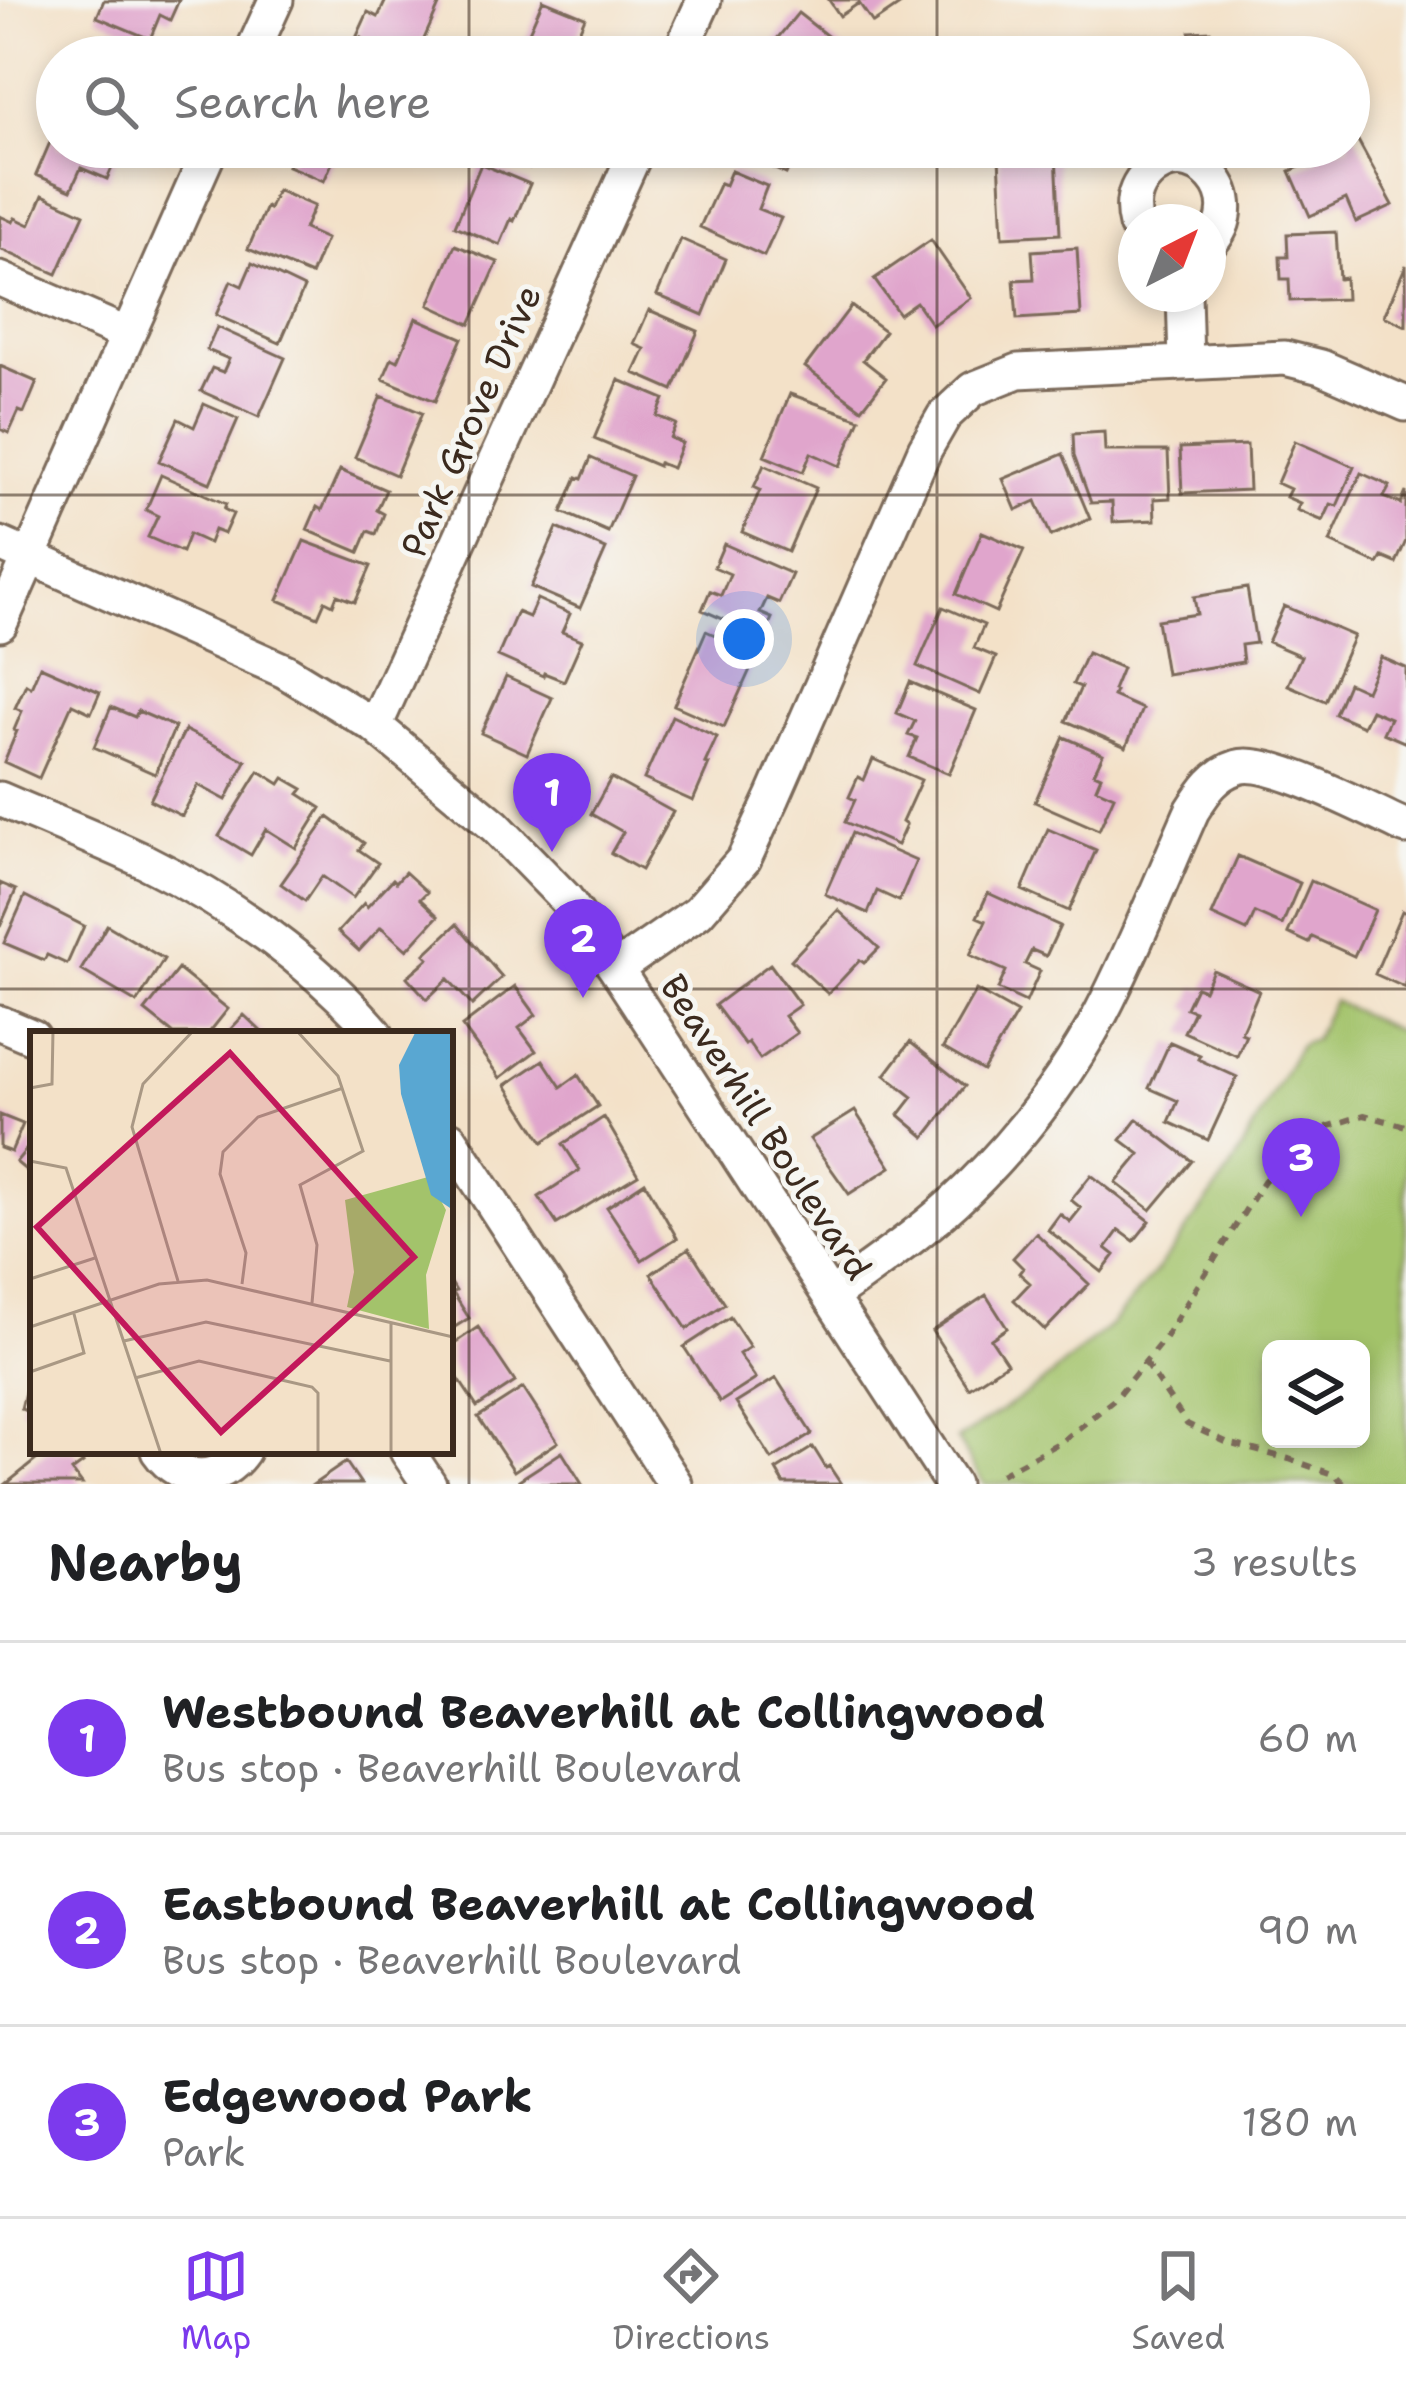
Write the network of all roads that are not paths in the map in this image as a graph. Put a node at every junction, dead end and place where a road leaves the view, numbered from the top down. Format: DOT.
graph roads {
  1 [pos="276,0"];
  2 [pos="704,0"];
  3 [pos="260,36"];
  4 [pos="688,36"];
  5 [pos="202,168"];
  6 [pos="628,168"];
  7 [pos="1155,168"];
  8 [pos="1202,168"];
  9 [pos="1133,204"];
  10 [pos="1226,204"];
  11 [pos="0,279"];
  12 [pos="1185,312"];
  13 [pos="128,335"];
  14 [pos="1186,362"];
  15 [pos="1406,404"];
  16 [pos="15,550"];
  17 [pos="0,624"];
  18 [pos="375,726"];
  19 [pos="0,799"];
  20 [pos="1406,827"];
  21 [pos="616,969"];
  22 [pos="0,1023"];
  23 [pos="373,1031"];
  24 [pos="30,1036"];
  25 [pos="453,1143"];
  26 [pos="830,1297"];
  27 [pos="160,1454"];
  28 [pos="241,1454"];
  29 [pos="409,1454"];
  30 [pos="429,1484"];
  31 [pos="675,1484"];
  32 [pos="952,1484"];
  1 -- 3 [label="street"];
  2 -- 4 [label="street"];
  5 -- 13 [label="street"];
  6 -- 18 [label="street, Park Grove Drive"];
  7 -- 9 [label="street"];
  8 -- 10 [label="street"];
  11 -- 13 [label="street"];
  12 -- 14 [label="street"];
  13 -- 16 [label="street"];
  14 -- 15 [label="street"];
  14 -- 21 [label="street"];
  16 -- 17 [label="street"];
  16 -- 18 [label="street, Beaverhill Boulevard"];
  18 -- 21 [label="street, Beaverhill Boulevard"];
  19 -- 23 [label="street"];
  20 -- 26 [label="street"];
  21 -- 26 [label="street, Beaverhill Boulevard"];
  22 -- 24 [label="street"];
  25 -- 31 [label="street"];
  26 -- 32 [label="street, Beaverhill Boulevard"];
  27 -- 28 [label="street"];
  29 -- 30 [label="street"];
}
